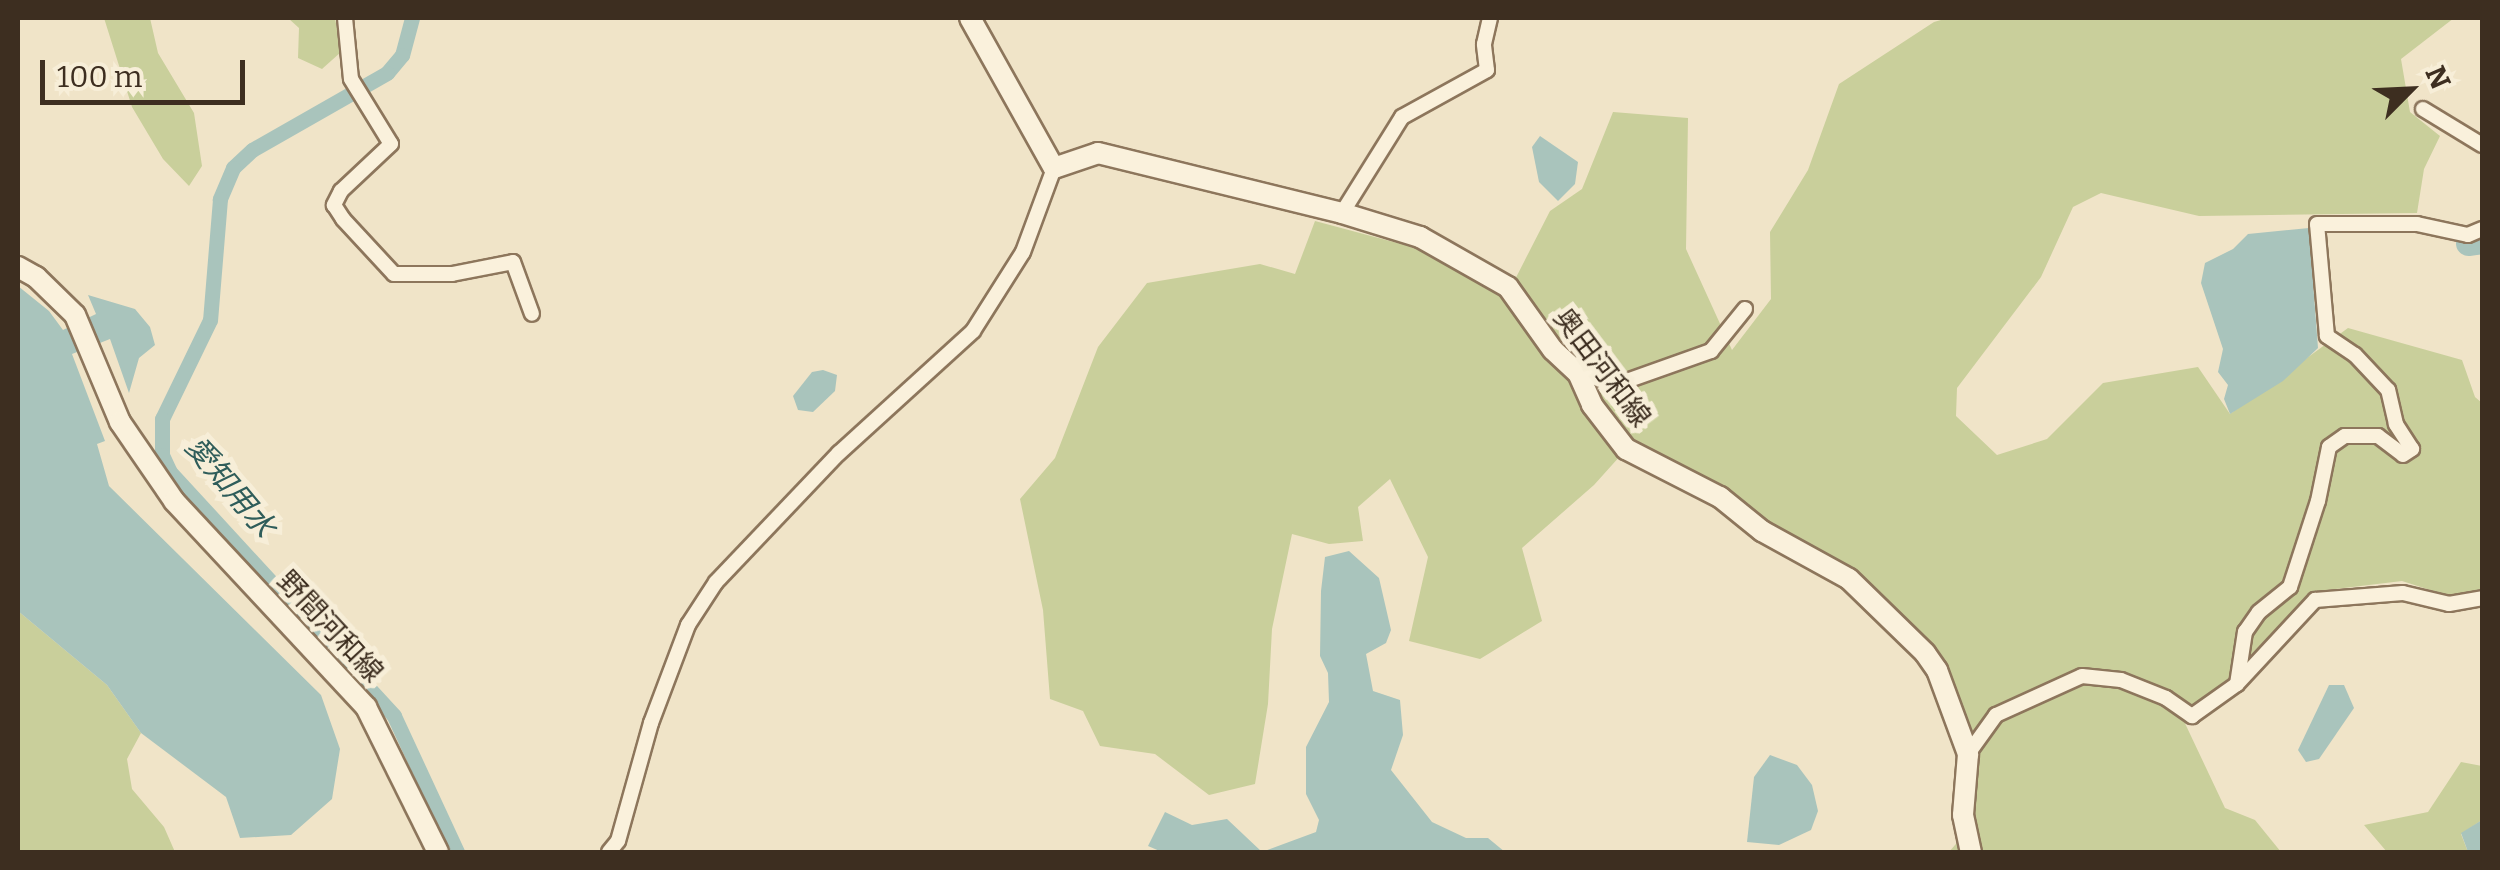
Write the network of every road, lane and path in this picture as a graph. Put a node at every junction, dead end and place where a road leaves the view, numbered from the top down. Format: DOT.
graph roads {
  1 [pos="345,18"];
  2 [pos="970,18"];
  3 [pos="1490,18"];
  4 [pos="2423,108"];
  5 [pos="2482,145"];
  6 [pos="1054,168"];
  7 [pos="1342,213"];
  8 [pos="2482,228"];
  9 [pos="18,268"];
  10 [pos="1745,310"];
  11 [pos="532,314"];
  12 [pos="1578,372"];
  13 [pos="2482,598"];
  14 [pos="2236,684"];
  15 [pos="1968,754"];
  16 [pos="438,852"];
  17 [pos="609,852"];
  18 [pos="1971,852"];
  1 -- 11 [label="street"];
  2 -- 6 [label="main road"];
  3 -- 7 [label="street"];
  4 -- 5 [label="street"];
  6 -- 7 [label="main road, 奥田河和線"];
  6 -- 17 [label="street"];
  7 -- 12 [label="main road, 奥田河和線"];
  8 -- 14 [label="street"];
  9 -- 16 [label="main road, 野間河和線"];
  10 -- 12 [label="street"];
  12 -- 15 [label="main road, 奥田河和線"];
  13 -- 14 [label="street"];
  14 -- 15 [label="street"];
  15 -- 18 [label="main road, 奥田河和線"];
}
